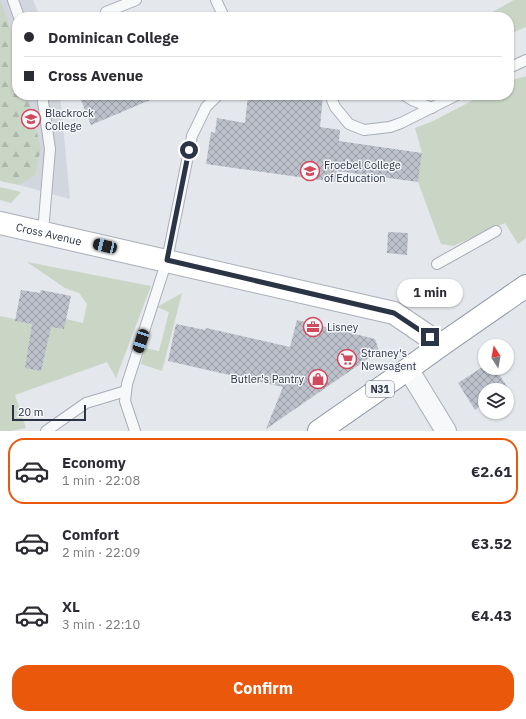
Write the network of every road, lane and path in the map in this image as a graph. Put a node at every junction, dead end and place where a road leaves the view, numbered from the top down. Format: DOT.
graph roads {
  1 [pos="13,0"];
  2 [pos="136,0"];
  3 [pos="216,0"];
  4 [pos="17,12"];
  5 [pos="106,12"];
  6 [pos="222,12"];
  7 [pos="526,60"];
  8 [pos="514,66"];
  9 [pos="43,100"];
  10 [pos="213,100"];
  11 [pos="332,100"];
  12 [pos="412,100"];
  13 [pos="447,100"];
  14 [pos="432,108"];
  15 [pos="0,223"];
  16 [pos="496,231"];
  17 [pos="43,232"];
  18 [pos="167,260"];
  19 [pos="437,264"];
  20 [pos="526,286"];
  21 [pos="441,344"];
  22 [pos="408,369"];
  23 [pos="126,391"];
  24 [pos="46,431"];
  25 [pos="136,431"];
  26 [pos="319,431"];
  27 [pos="446,431"];
  1 -- 4 [label="lane"];
  2 -- 5 [label="lane"];
  3 -- 6 [label="lane"];
  7 -- 8 [label="lane"];
  9 -- 17 [label="lane"];
  10 -- 18 [label="lane"];
  11 -- 14 [label="lane"];
  12 -- 14 [label="lane"];
  13 -- 14 [label="lane"];
  15 -- 17 [label="main road, Cross Avenue"];
  16 -- 19 [label="lane"];
  17 -- 18 [label="main road, Cross Avenue"];
  18 -- 21 [label="main road, Cross Avenue"];
  18 -- 23 [label="lane"];
  20 -- 21 [label="main road, N31"];
  21 -- 22 [label="main road, N31"];
  22 -- 26 [label="main road, N31"];
  22 -- 27 [label="street"];
  23 -- 24 [label="lane"];
  23 -- 25 [label="lane"];
}
